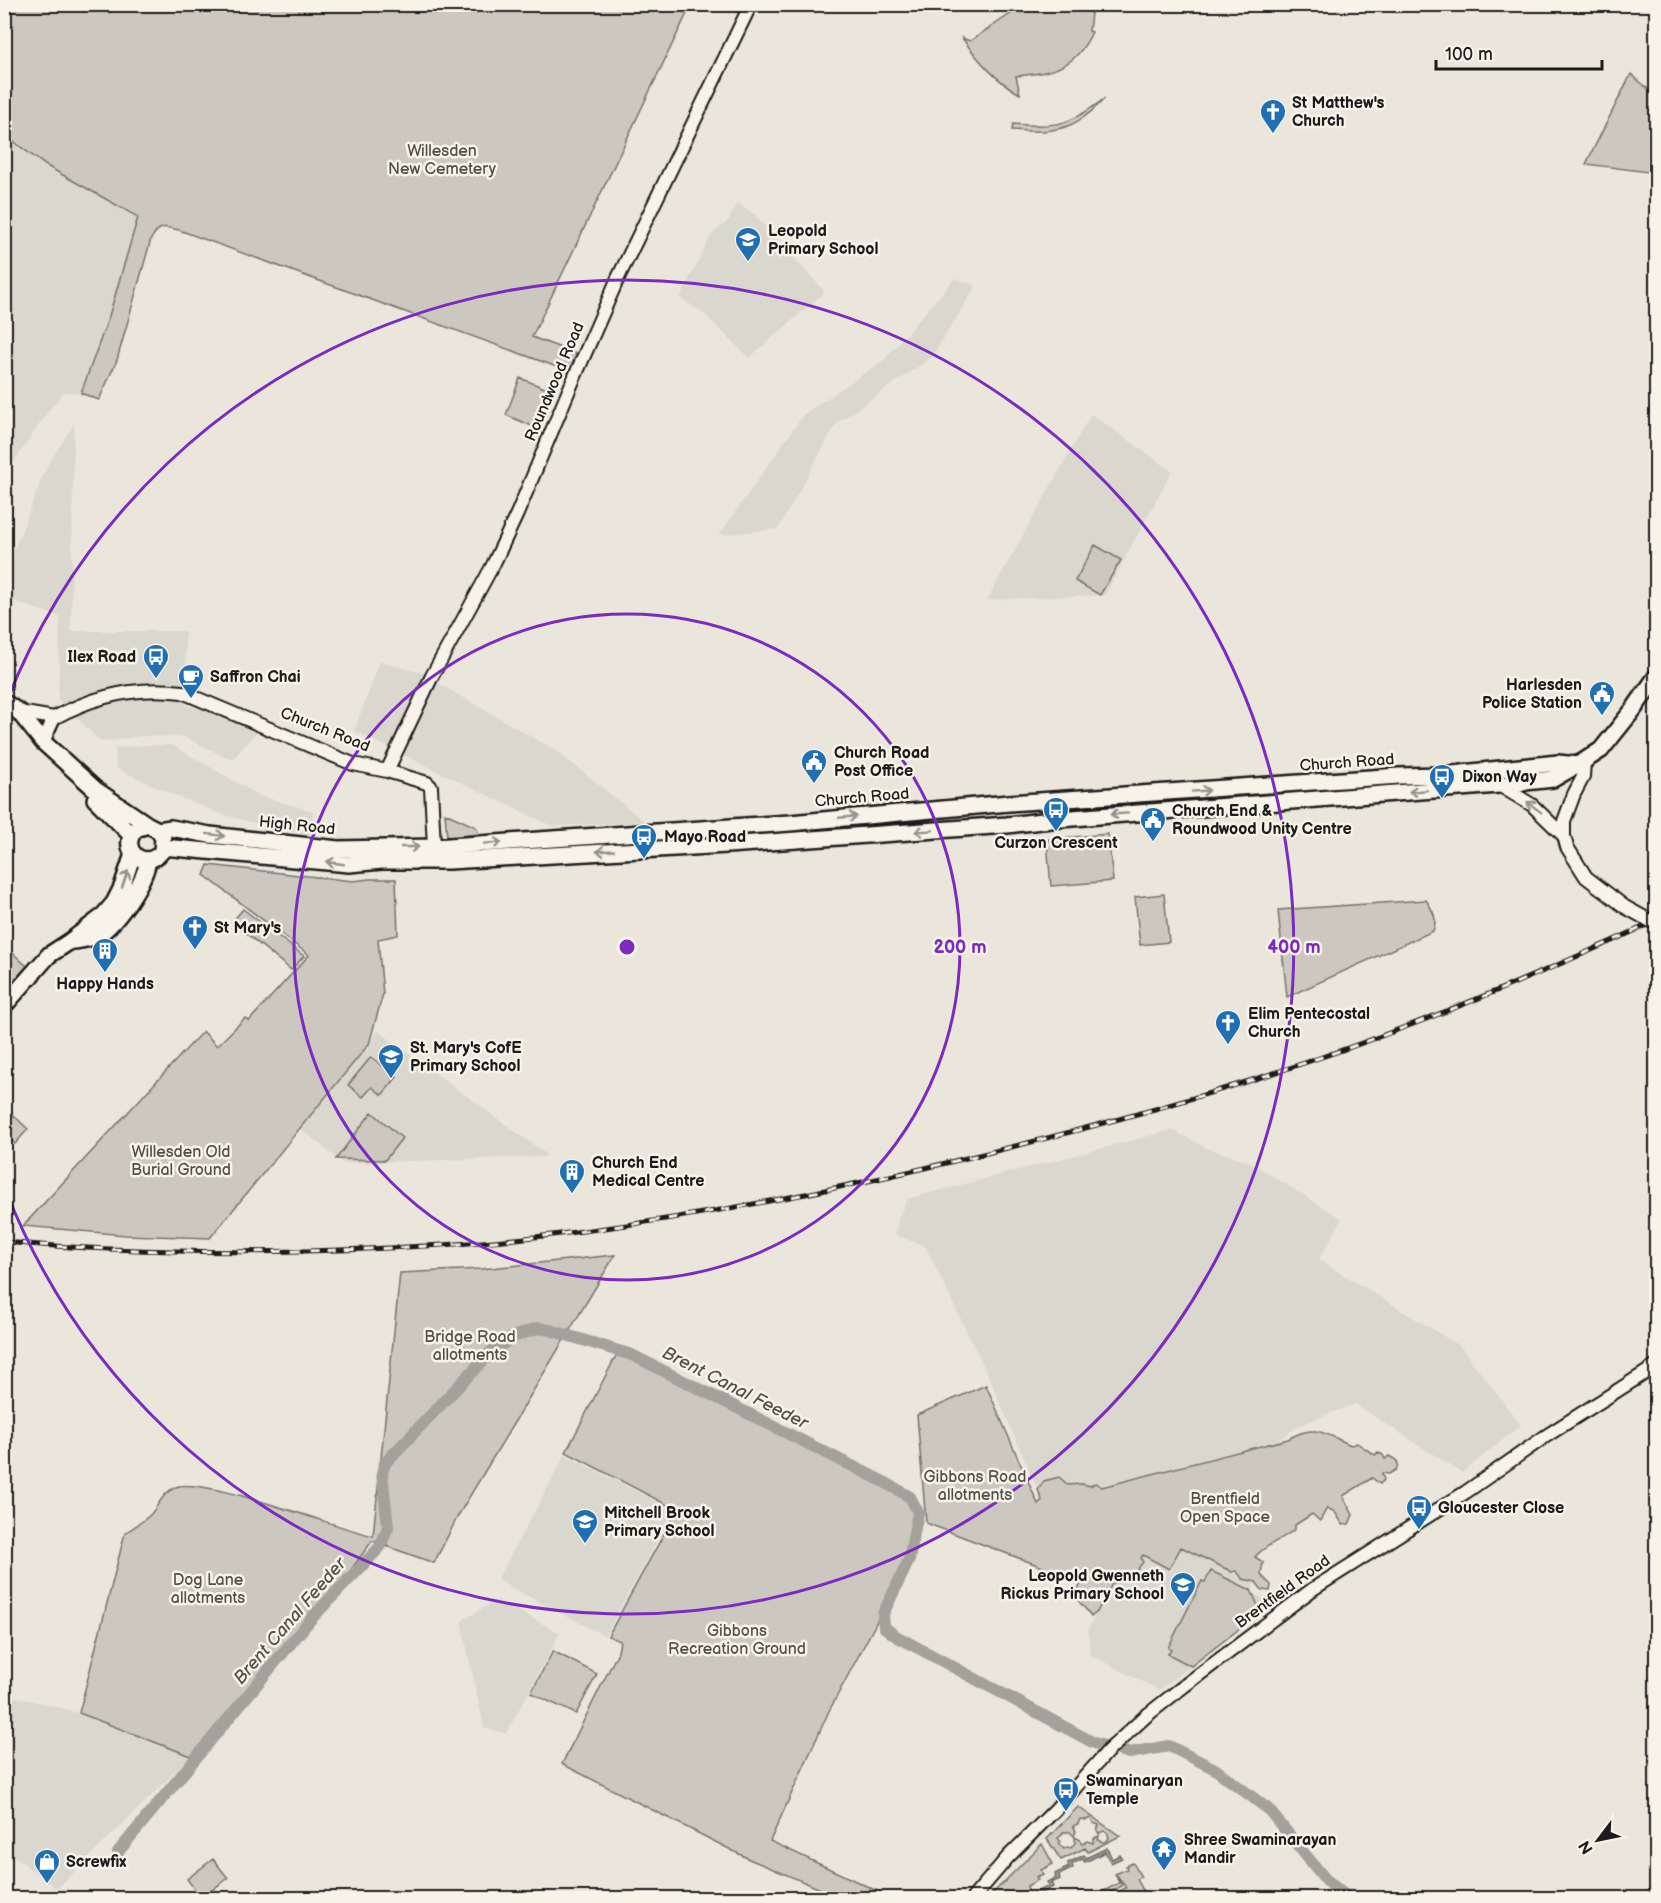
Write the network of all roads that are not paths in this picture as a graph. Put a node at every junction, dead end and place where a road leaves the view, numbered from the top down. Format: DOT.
graph roads {
  1 [pos="751,4"];
  2 [pos="1656,677"];
  3 [pos="4,702"];
  4 [pos="12,712"];
  5 [pos="54,718"];
  6 [pos="43,741"];
  7 [pos="1580,763"];
  8 [pos="387,771"];
  9 [pos="1499,785"];
  10 [pos="153,828"];
  11 [pos="131,835"];
  12 [pos="1564,836"];
  13 [pos="163,847"];
  14 [pos="133,854"];
  15 [pos="435,854"];
  16 [pos="148,860"];
  17 [pos="1656,924"];
  18 [pos="69,942"];
  19 [pos="4,1006"];
  20 [pos="1656,1366"];
  21 [pos="973,1899"];
  1 -- 8 [label="street, Roundwood Road"];
  2 -- 7 [label="main road"];
  3 -- 4 [label="main road"];
  4 -- 5 [label="street"];
  4 -- 6 [label="main road"];
  4 -- 11 [label="main road"];
  5 -- 6 [label="street"];
  5 -- 8 [label="street, Church Road"];
  6 -- 10 [label="main road"];
  7 -- 9 [label="main road, Church Road"];
  7 -- 12 [label="street"];
  15 -- 7 [label="main road, Church Road, one-way"];
  8 -- 15 [label="street, Church Road"];
  12 -- 9 [label="street, one-way"];
  9 -- 15 [label="main road, Church Road, one-way"];
  10 -- 11 [label="main road"];
  10 -- 13 [label="main road"];
  10 -- 15 [label="main road, High Road, one-way"];
  11 -- 14 [label="main road"];
  12 -- 17 [label="street, bridge"];
  15 -- 13 [label="main road, High Road, one-way"];
  13 -- 16 [label="main road"];
  14 -- 16 [label="main road"];
  18 -- 14 [label="main road, one-way"];
  16 -- 18 [label="main road"];
  18 -- 19 [label="main road"];
  20 -- 21 [label="street, Brentfield Road"];
}
